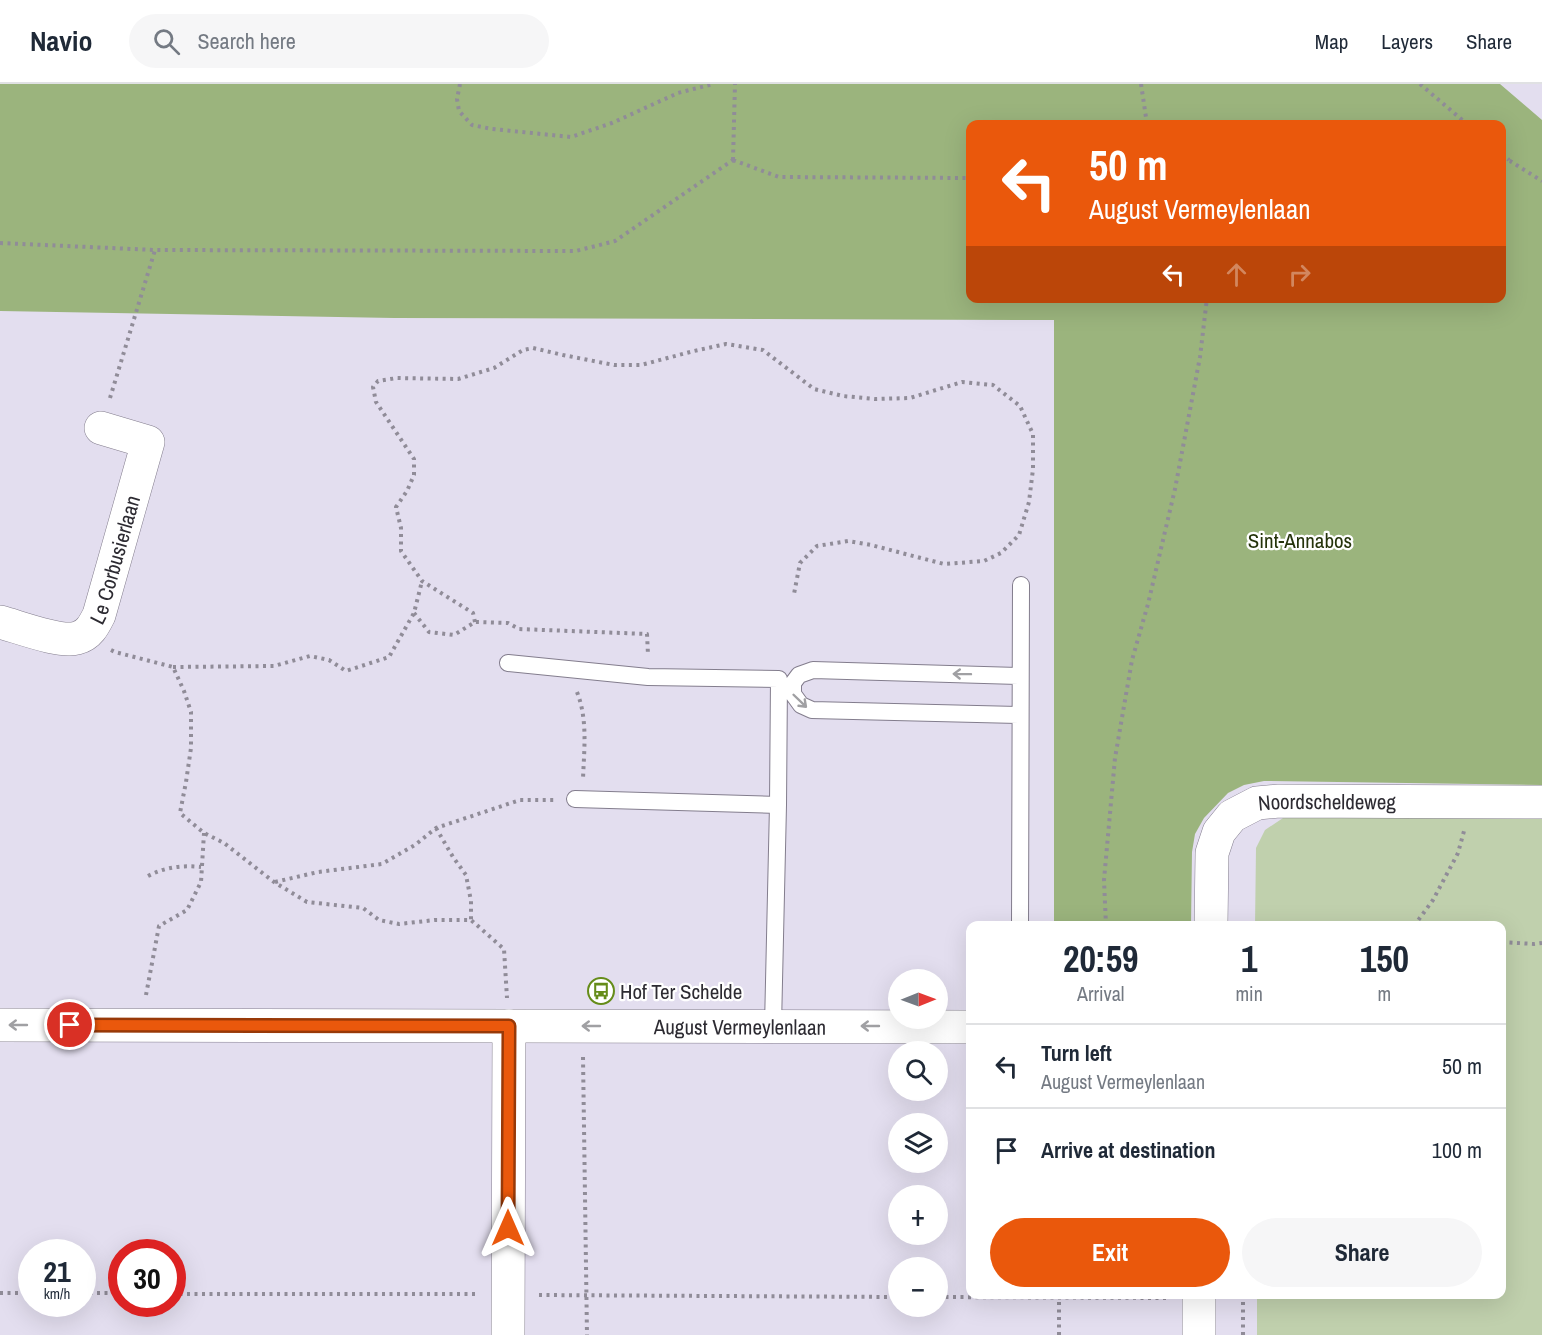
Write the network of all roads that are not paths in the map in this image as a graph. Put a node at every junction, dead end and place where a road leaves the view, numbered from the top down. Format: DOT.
graph roads {
  1 [pos="101,428"];
  2 [pos="1021,585"];
  3 [pos="0,622"];
  4 [pos="508,663"];
  5 [pos="1020,676"];
  6 [pos="1020,715"];
  7 [pos="575,799"];
  8 [pos="1542,802"];
  9 [pos="778,805"];
  10 [pos="1020,921"];
  11 [pos="1211,921"];
  12 [pos="0,1025"];
  13 [pos="509,1026"];
  14 [pos="773,1026"];
  15 [pos="966,1027"];
  16 [pos="1199,1299"];
  17 [pos="508,1335"];
  18 [pos="1199,1335"];
  1 -- 3 [label="street, Le Corbusierlaan"];
  2 -- 5 [label="lane"];
  4 -- 9 [label="lane"];
  5 -- 6 [label="lane"];
  5 -- 6 [label="lane, one-way"];
  6 -- 10 [label="lane"];
  7 -- 9 [label="lane"];
  8 -- 11 [label="street, Noordscheldeweg"];
  9 -- 14 [label="lane"];
  13 -- 12 [label="street, August Vermeylenlaan, one-way"];
  14 -- 13 [label="street, August Vermeylenlaan, one-way"];
  13 -- 17 [label="street"];
  15 -- 14 [label="street, August Vermeylenlaan, one-way"];
  16 -- 18 [label="street"];
}
